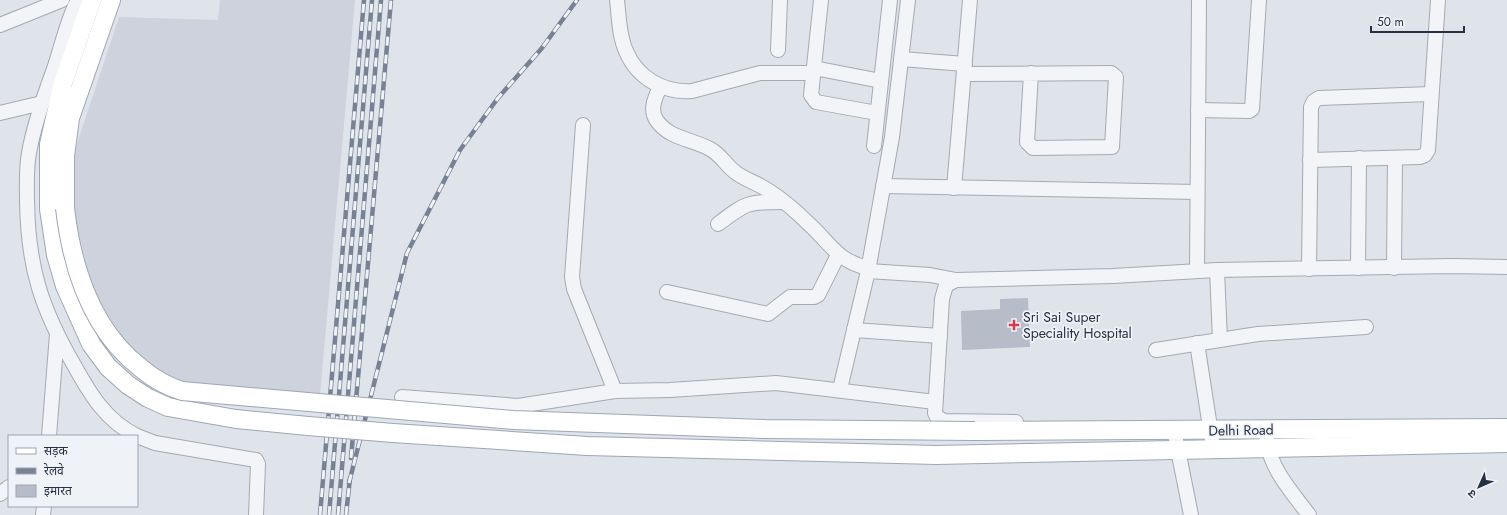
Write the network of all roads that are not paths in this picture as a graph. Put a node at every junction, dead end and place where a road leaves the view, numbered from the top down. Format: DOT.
graph roads {
  1 [pos="62,0"];
  2 [pos="78,0"];
  3 [pos="92,0"];
  4 [pos="110,0"];
  5 [pos="617,0"];
  6 [pos="780,0"];
  7 [pos="821,0"];
  8 [pos="890,0"];
  9 [pos="908,0"];
  10 [pos="970,0"];
  11 [pos="1199,0"];
  12 [pos="1259,0"];
  13 [pos="1438,0"];
  14 [pos="0,25"];
  15 [pos="778,50"];
  16 [pos="901,59"];
  17 [pos="964,69"];
  18 [pos="814,70"];
  19 [pos="1032,73"];
  20 [pos="881,81"];
  21 [pos="660,87"];
  22 [pos="1432,94"];
  23 [pos="42,103"];
  24 [pos="1198,110"];
  25 [pos="0,113"];
  26 [pos="877,113"];
  27 [pos="583,125"];
  28 [pos="874,146"];
  29 [pos="1359,158"];
  30 [pos="1395,158"];
  31 [pos="1310,160"];
  32 [pos="883,186"];
  33 [pos="954,188"];
  34 [pos="1197,192"];
  35 [pos="783,202"];
  36 [pos="57,209"];
  37 [pos="718,224"];
  38 [pos="838,255"];
  39 [pos="1507,267"];
  40 [pos="863,268"];
  41 [pos="1358,268"];
  42 [pos="1394,268"];
  43 [pos="1309,269"];
  44 [pos="1217,270"];
  45 [pos="1197,271"];
  46 [pos="956,280"];
  47 [pos="666,292"];
  48 [pos="1366,327"];
  49 [pos="854,330"];
  50 [pos="57,334"];
  51 [pos="940,336"];
  52 [pos="1220,340"];
  53 [pos="1197,343"];
  54 [pos="1156,350"];
  55 [pos="840,389"];
  56 [pos="615,391"];
  57 [pos="402,397"];
  58 [pos="935,402"];
  59 [pos="1507,428"];
  60 [pos="1174,430"];
  61 [pos="1211,430"];
  62 [pos="1266,430"];
  63 [pos="1054,432"];
  64 [pos="49,435"];
  65 [pos="135,435"];
  66 [pos="138,436"];
  67 [pos="1507,443"];
  68 [pos="1268,449"];
  69 [pos="1178,450"];
  70 [pos="1214,450"];
  71 [pos="1056,453"];
  72 [pos="8,488"];
  73 [pos="0,494"];
  74 [pos="256,515"];
  75 [pos="1191,515"];
  76 [pos="1308,515"];
  1 -- 14 [label="street"];
  2 -- 23 [label="street"];
  3 -- 36 [label="main road"];
  4 -- 36 [label="main road"];
  5 -- 21 [label="street"];
  6 -- 15 [label="street"];
  7 -- 18 [label="street"];
  8 -- 20 [label="street"];
  9 -- 16 [label="street"];
  10 -- 17 [label="street"];
  11 -- 24 [label="street"];
  12 -- 24 [label="street"];
  13 -- 22 [label="street"];
  16 -- 17 [label="street"];
  16 -- 32 [label="street"];
  17 -- 19 [label="street"];
  17 -- 33 [label="street"];
  18 -- 20 [label="street"];
  18 -- 21 [label="street"];
  18 -- 26 [label="street"];
  19 -- 19 [label="street"];
  20 -- 26 [label="street"];
  21 -- 35 [label="street"];
  22 -- 30 [label="street"];
  22 -- 31 [label="street"];
  23 -- 25 [label="street"];
  23 -- 50 [label="street"];
  24 -- 34 [label="street"];
  26 -- 28 [label="street"];
  27 -- 56 [label="street"];
  29 -- 30 [label="street"];
  29 -- 31 [label="street"];
  29 -- 41 [label="street"];
  30 -- 42 [label="street"];
  31 -- 43 [label="street"];
  32 -- 33 [label="street"];
  32 -- 40 [label="street"];
  33 -- 34 [label="street"];
  34 -- 45 [label="street"];
  35 -- 37 [label="street"];
  35 -- 38 [label="street"];
  36 -- 63 [label="main road, Delhi Road, bridge"];
  36 -- 71 [label="main road, bridge"];
  38 -- 40 [label="street"];
  38 -- 47 [label="street"];
  39 -- 42 [label="street"];
  40 -- 46 [label="street"];
  40 -- 49 [label="street"];
  41 -- 42 [label="street"];
  41 -- 43 [label="street"];
  43 -- 44 [label="street"];
  44 -- 45 [label="street"];
  44 -- 52 [label="street"];
  45 -- 46 [label="street"];
  46 -- 51 [label="street"];
  48 -- 52 [label="street"];
  49 -- 51 [label="street"];
  49 -- 55 [label="street"];
  50 -- 64 [label="street"];
  50 -- 65 [label="street"];
  51 -- 58 [label="street"];
  52 -- 53 [label="street"];
  53 -- 54 [label="street"];
  53 -- 61 [label="street"];
  55 -- 56 [label="street"];
  55 -- 58 [label="street"];
  56 -- 57 [label="street"];
  58 -- 63 [label="street"];
  59 -- 62 [label="main road, Delhi Road"];
  60 -- 61 [label="main road, Delhi Road"];
  60 -- 63 [label="main road, Delhi Road"];
  60 -- 69 [label="street"];
  61 -- 62 [label="main road, Delhi Road"];
  61 -- 70 [label="street"];
  62 -- 68 [label="street"];
  63 -- 71 [label="street"];
  66 -- 74 [label="street"];
  67 -- 68 [label="main road"];
  68 -- 70 [label="main road"];
  68 -- 76 [label="street"];
  69 -- 70 [label="main road"];
  69 -- 71 [label="main road"];
  69 -- 75 [label="street"];
  72 -- 73 [label="street"];
}
